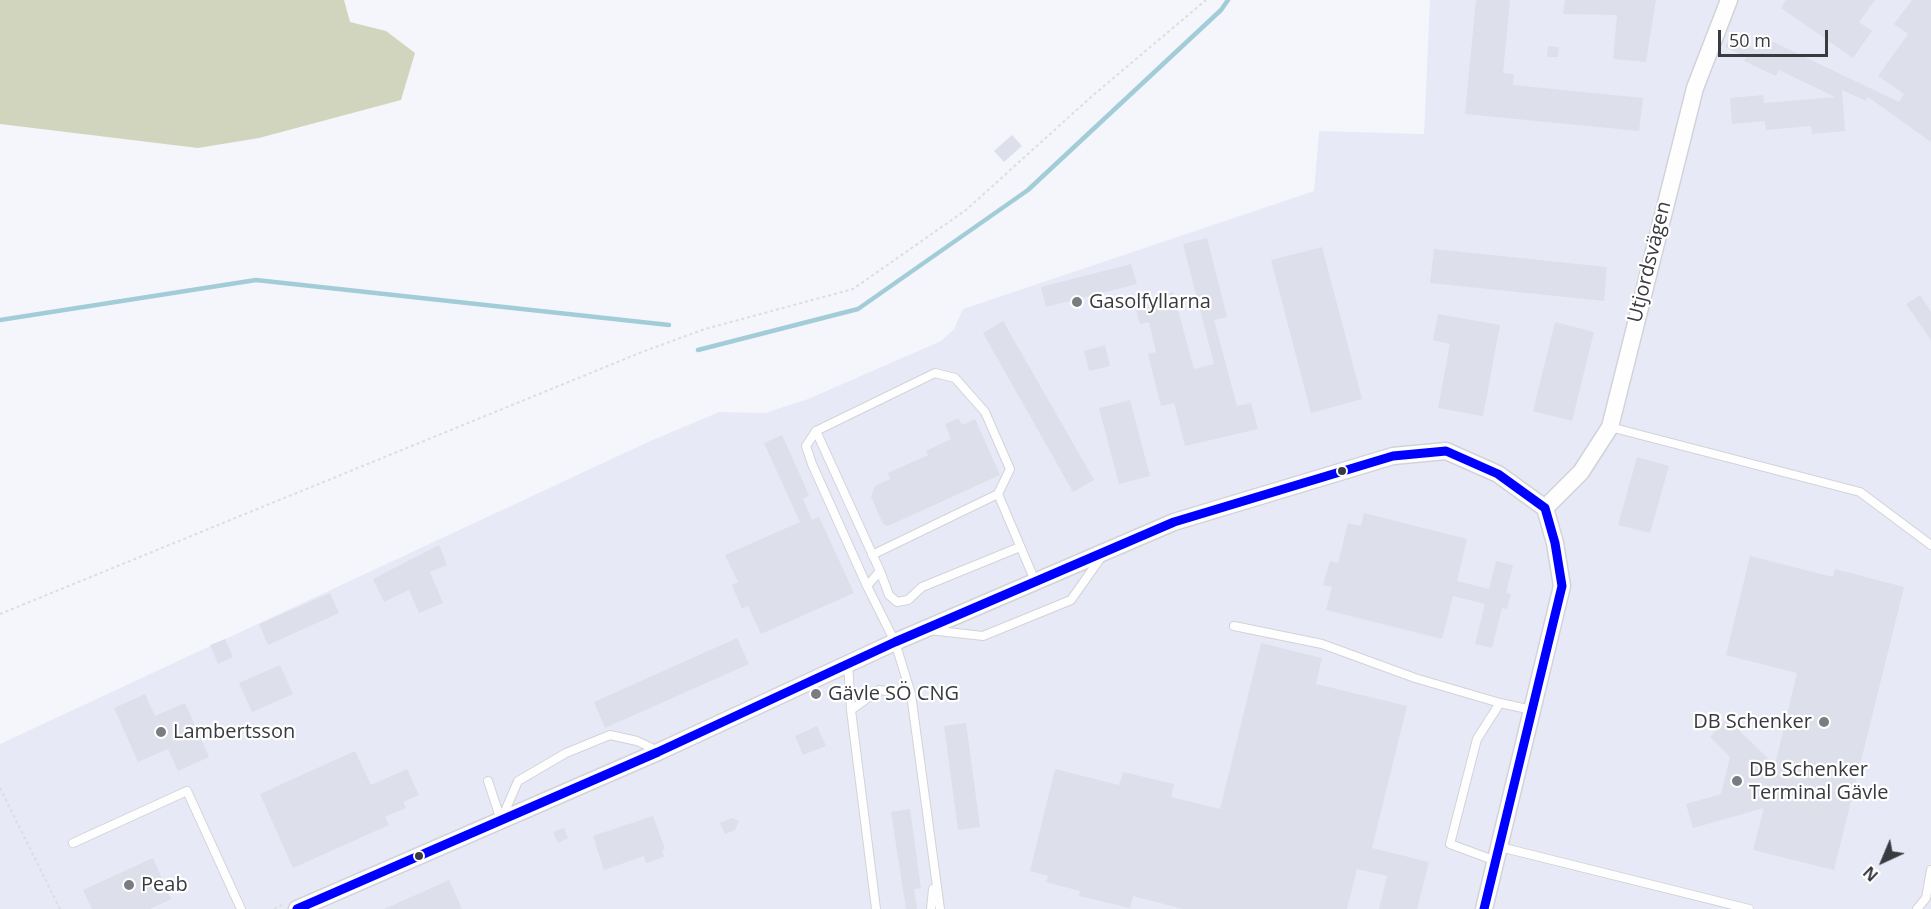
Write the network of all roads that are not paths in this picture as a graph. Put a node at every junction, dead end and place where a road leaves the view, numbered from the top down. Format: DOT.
graph roads {
  1 [pos="1729,0"];
  2 [pos="1610,427"];
  3 [pos="816,431"];
  4 [pos="998,494"];
  5 [pos="1545,508"];
  6 [pos="1931,545"];
  7 [pos="1020,547"];
  8 [pos="1105,551"];
  9 [pos="872,555"];
  10 [pos="880,571"];
  11 [pos="1035,581"];
  12 [pos="867,586"];
  13 [pos="1234,626"];
  14 [pos="926,630"];
  15 [pos="895,642"];
  16 [pos="848,663"];
  17 [pos="911,694"];
  18 [pos="1500,703"];
  19 [pos="850,710"];
  20 [pos="1533,710"];
  21 [pos="658,752"];
  22 [pos="488,781"];
  23 [pos="501,820"];
  24 [pos="73,843"];
  25 [pos="1498,854"];
  26 [pos="1931,870"];
  27 [pos="934,876"];
  28 [pos="291,907"];
  29 [pos="241,909"];
  30 [pos="876,909"];
  31 [pos="931,909"];
  32 [pos="940,909"];
  33 [pos="1484,909"];
  34 [pos="1749,909"];
  35 [pos="1917,909"];
  1 -- 2 [label="street, Utjordsvägen"];
  2 -- 5 [label="street, Utjordsvägen"];
  2 -- 6 [label="lane"];
  3 -- 4 [label="lane"];
  3 -- 9 [label="lane"];
  3 -- 12 [label="lane"];
  4 -- 7 [label="lane"];
  4 -- 9 [label="lane"];
  5 -- 8 [label="street"];
  5 -- 20 [label="street"];
  7 -- 10 [label="lane"];
  7 -- 11 [label="lane"];
  8 -- 11 [label="street"];
  8 -- 14 [label="lane"];
  9 -- 10 [label="lane"];
  10 -- 12 [label="lane"];
  11 -- 14 [label="street"];
  12 -- 15 [label="lane"];
  13 -- 18 [label="lane"];
  14 -- 15 [label="street"];
  15 -- 16 [label="street"];
  15 -- 17 [label="lane"];
  16 -- 19 [label="lane"];
  16 -- 21 [label="street"];
  17 -- 19 [label="lane"];
  17 -- 27 [label="lane"];
  18 -- 20 [label="lane"];
  18 -- 25 [label="lane"];
  19 -- 30 [label="lane"];
  20 -- 25 [label="street"];
  21 -- 23 [label="street"];
  21 -- 23 [label="lane"];
  22 -- 23 [label="lane"];
  23 -- 28 [label="street"];
  24 -- 29 [label="lane"];
  25 -- 33 [label="street"];
  25 -- 34 [label="lane"];
  26 -- 35 [label="lane"];
  27 -- 31 [label="lane"];
  27 -- 32 [label="lane"];
}
